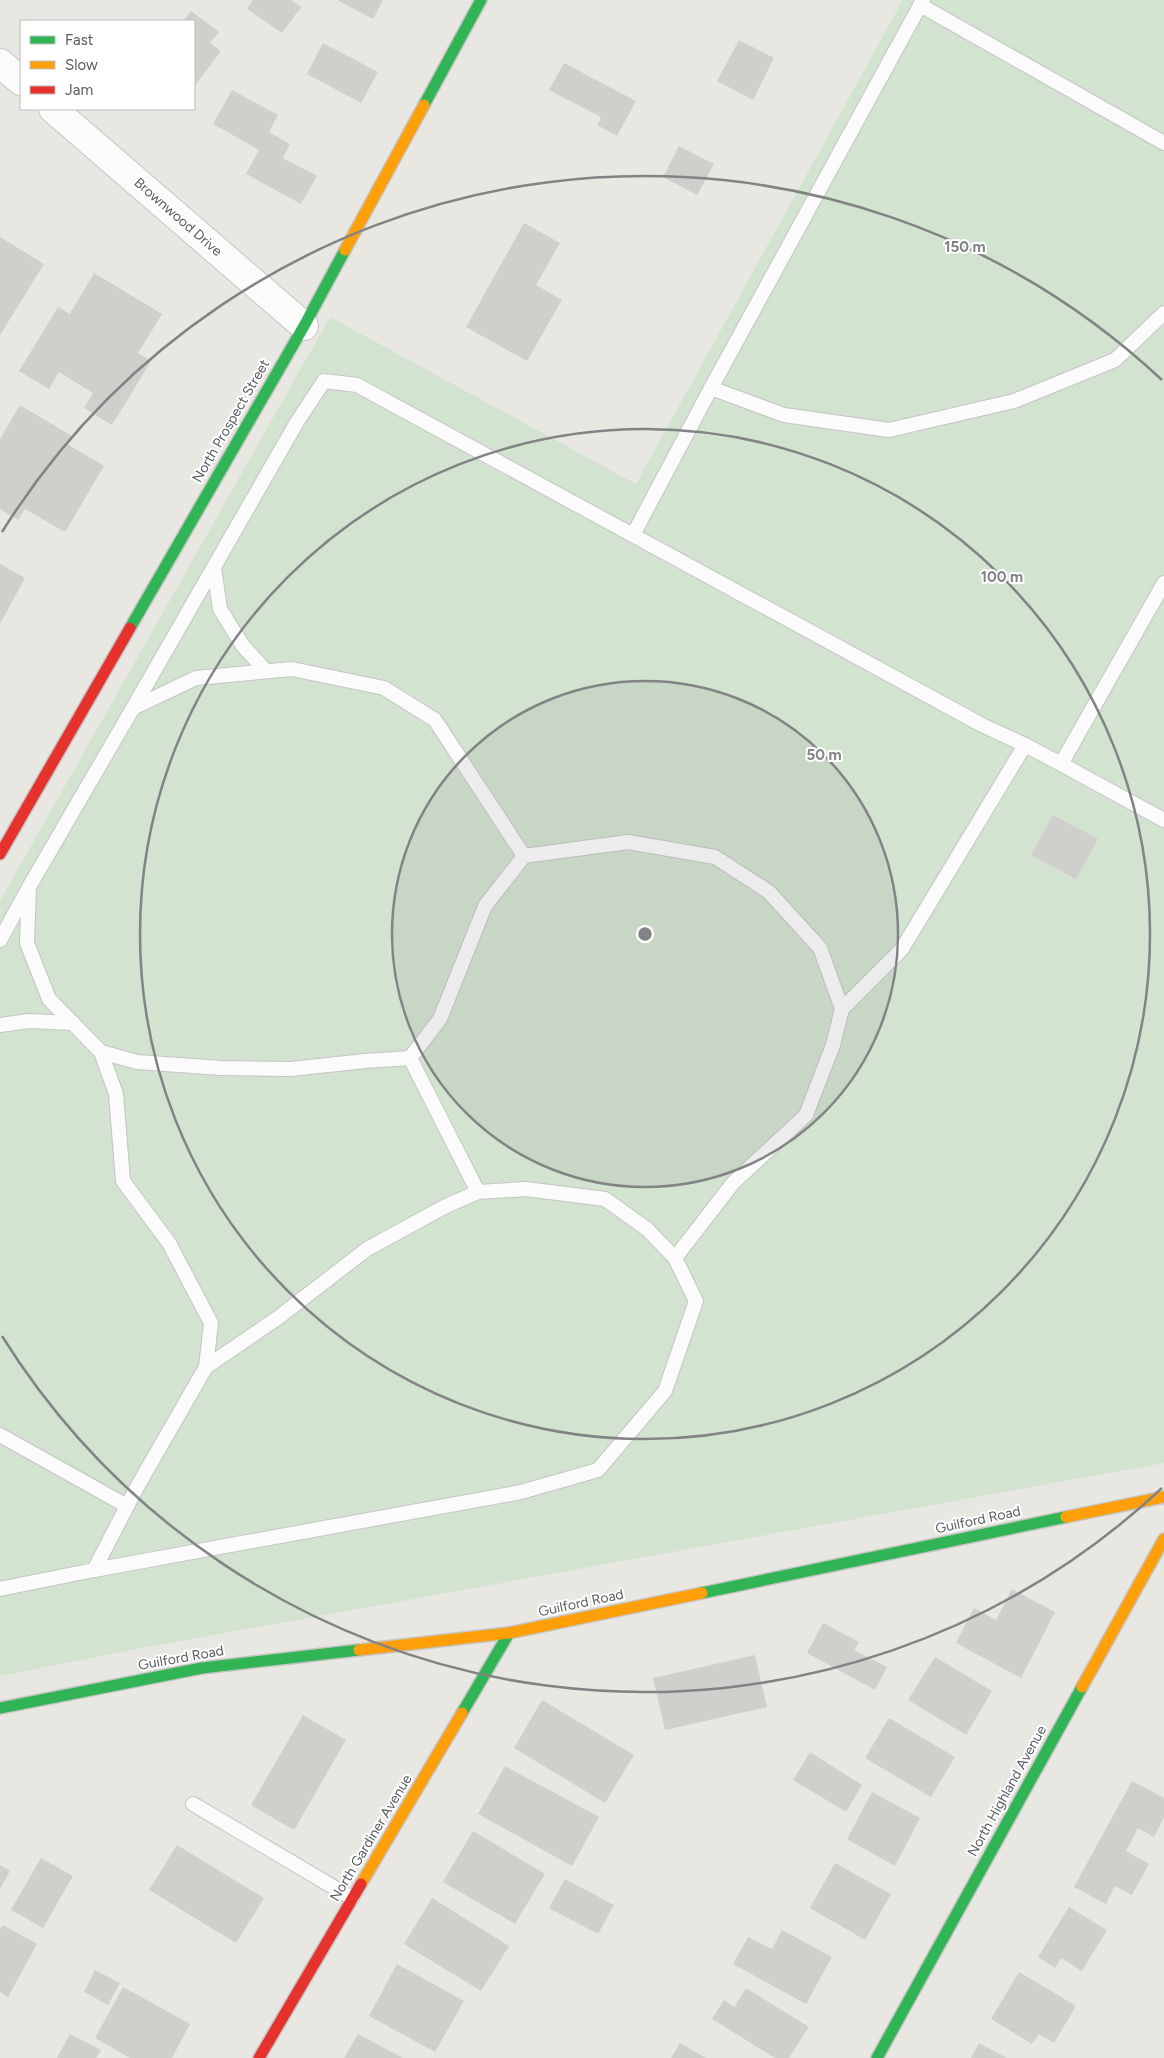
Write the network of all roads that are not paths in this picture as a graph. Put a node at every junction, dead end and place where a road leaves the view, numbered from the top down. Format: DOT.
graph roads {
  1 [pos="481,0"];
  2 [pos="922,2"];
  3 [pos="0,63"];
  4 [pos="20,80"];
  5 [pos="54,110"];
  6 [pos="1164,143"];
  7 [pos="1164,314"];
  8 [pos="304,326"];
  9 [pos="711,388"];
  10 [pos="633,535"];
  11 [pos="214,567"];
  12 [pos="1164,583"];
  13 [pos="266,671"];
  14 [pos="133,708"];
  15 [pos="1025,745"];
  16 [pos="1061,764"];
  17 [pos="1164,820"];
  18 [pos="7,824"];
  19 [pos="0,854"];
  20 [pos="524,856"];
  21 [pos="29,887"];
  22 [pos="0,940"];
  23 [pos="842,1009"];
  24 [pos="73,1023"];
  25 [pos="0,1025"];
  26 [pos="101,1052"];
  27 [pos="410,1058"];
  28 [pos="478,1192"];
  29 [pos="675,1258"];
  30 [pos="206,1367"];
  31 [pos="0,1435"];
  32 [pos="1164,1497"];
  33 [pos="127,1506"];
  34 [pos="1164,1539"];
  35 [pos="94,1570"];
  36 [pos="0,1589"];
  37 [pos="509,1633"];
  38 [pos="0,1708"];
  39 [pos="193,1804"];
  40 [pos="352,1898"];
  41 [pos="258,2058"];
  42 [pos="877,2058"];
  1 -- 8 [label="street, North Prospect Street"];
  2 -- 6 [label="lane"];
  2 -- 9 [label="lane"];
  3 -- 4 [label="street"];
  5 -- 8 [label="street, Brownwood Drive"];
  7 -- 9 [label="lane"];
  8 -- 18 [label="street, North Prospect Street"];
  9 -- 10 [label="lane"];
  10 -- 11 [label="lane"];
  10 -- 15 [label="lane"];
  11 -- 13 [label="lane"];
  11 -- 14 [label="lane"];
  12 -- 16 [label="lane"];
  13 -- 14 [label="lane"];
  13 -- 20 [label="lane"];
  14 -- 21 [label="lane"];
  15 -- 16 [label="lane"];
  15 -- 23 [label="lane"];
  16 -- 17 [label="lane"];
  18 -- 19 [label="street, North Prospect Street"];
  20 -- 23 [label="lane"];
  20 -- 27 [label="lane"];
  21 -- 22 [label="lane"];
  21 -- 24 [label="lane"];
  23 -- 29 [label="lane"];
  24 -- 25 [label="lane"];
  24 -- 26 [label="lane"];
  26 -- 27 [label="lane"];
  26 -- 30 [label="lane"];
  27 -- 28 [label="lane"];
  28 -- 29 [label="lane"];
  28 -- 30 [label="lane"];
  29 -- 35 [label="lane"];
  30 -- 33 [label="lane"];
  31 -- 33 [label="lane"];
  32 -- 37 [label="street, Guilford Road"];
  33 -- 35 [label="lane"];
  34 -- 42 [label="street, North Highland Avenue"];
  35 -- 36 [label="lane"];
  37 -- 38 [label="street, Guilford Road"];
  37 -- 40 [label="street, North Gardiner Avenue"];
  39 -- 40 [label="lane"];
  40 -- 41 [label="street, North Gardiner Avenue"];
}
